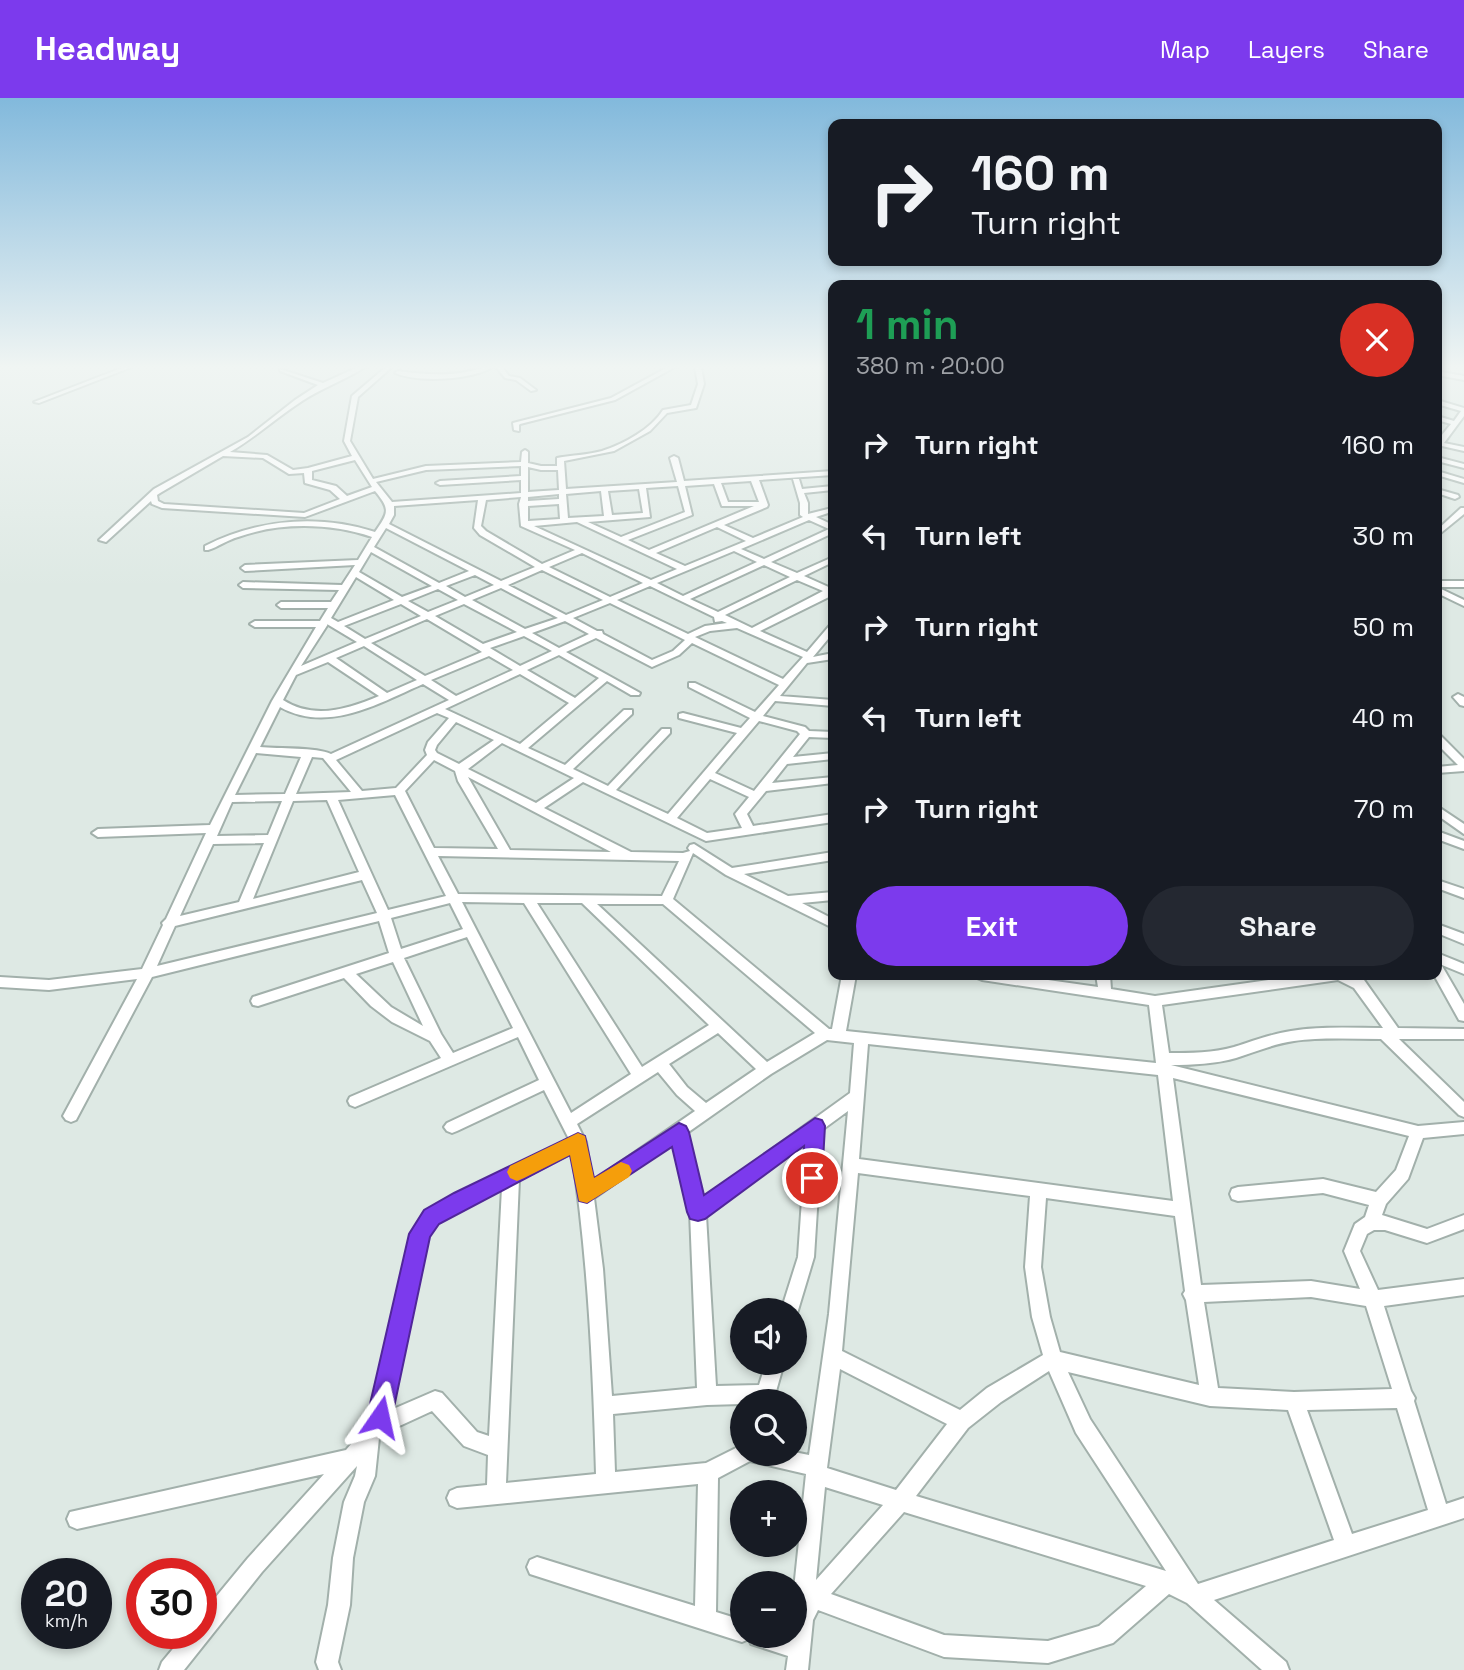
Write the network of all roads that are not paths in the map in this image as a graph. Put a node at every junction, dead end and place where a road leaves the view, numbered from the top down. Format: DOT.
graph roads {
  1 [pos="246,440"];
  2 [pos="347,440"];
  3 [pos="628,440"];
  4 [pos="1442,446"];
  5 [pos="1464,449"];
  6 [pos="524,452"];
  7 [pos="222,453"];
  8 [pos="356,457"];
  9 [pos="674,458"];
  10 [pos="1442,460"];
  11 [pos="524,464"];
  12 [pos="1464,466"];
  13 [pos="561,468"];
  14 [pos="828,473"];
  15 [pos="307,474"];
  16 [pos="1442,474"];
  17 [pos="524,478"];
  18 [pos="754,478"];
  19 [pos="717,481"];
  20 [pos="796,481"];
  21 [pos="1464,481"];
  22 [pos="440,483"];
  23 [pos="681,483"];
  24 [pos="375,484"];
  25 [pos="642,486"];
  26 [pos="604,488"];
  27 [pos="828,488"];
  28 [pos="561,491"];
  29 [pos="800,491"];
  30 [pos="1442,493"];
  31 [pos="523,494"];
  32 [pos="153,495"];
  33 [pos="483,496"];
  34 [pos="1455,497"];
  35 [pos="346,500"];
  36 [pos="562,501"];
  37 [pos="390,504"];
  38 [pos="523,504"];
  39 [pos="765,504"];
  40 [pos="741,505"];
  41 [pos="804,506"];
  42 [pos="1464,510"];
  43 [pos="750,511"];
  44 [pos="828,511"];
  45 [pos="828,511"];
  46 [pos="305,515"];
  47 [pos="629,516"];
  48 [pos="608,517"];
  49 [pos="807,517"];
  50 [pos="576,520"];
  51 [pos="564,521"];
  52 [pos="385,524"];
  53 [pos="524,524"];
  54 [pos="718,525"];
  55 [pos="331,526"];
  56 [pos="277,527"];
  57 [pos="828,527"];
  58 [pos="653,528"];
  59 [pos="1442,530"];
  60 [pos="828,531"];
  61 [pos="378,536"];
  62 [pos="103,540"];
  63 [pos="620,540"];
  64 [pos="751,540"];
  65 [pos="208,548"];
  66 [pos="369,548"];
  67 [pos="733,548"];
  68 [pos="583,550"];
  69 [pos="649,553"];
  70 [pos="765,561"];
  71 [pos="828,561"];
  72 [pos="361,562"];
  73 [pos="542,567"];
  74 [pos="245,568"];
  75 [pos="682,568"];
  76 [pos="477,571"];
  77 [pos="355,573"];
  78 [pos="796,576"];
  79 [pos="649,583"];
  80 [pos="502,584"];
  81 [pos="1442,584"];
  82 [pos="1464,584"];
  83 [pos="243,585"];
  84 [pos="440,586"];
  85 [pos="345,588"];
  86 [pos="828,590"];
  87 [pos="1442,592"];
  88 [pos="828,594"];
  89 [pos="683,598"];
  90 [pos="466,599"];
  91 [pos="402,600"];
  92 [pos="609,600"];
  93 [pos="1464,603"];
  94 [pos="281,605"];
  95 [pos="335,605"];
  96 [pos="719,615"];
  97 [pos="427,616"];
  98 [pos="566,618"];
  99 [pos="325,621"];
  100 [pos="255,624"];
  101 [pos="338,625"];
  102 [pos="737,625"];
  103 [pos="711,627"];
  104 [pos="751,632"];
  105 [pos="828,633"];
  106 [pos="525,634"];
  107 [pos="599,634"];
  108 [pos="691,638"];
  109 [pos="364,642"];
  110 [pos="486,650"];
  111 [pos="560,651"];
  112 [pos="329,657"];
  113 [pos="828,657"];
  114 [pos="807,659"];
  115 [pos="520,670"];
  116 [pos="292,673"];
  117 [pos="606,677"];
  118 [pos="425,680"];
  119 [pos="785,684"];
  120 [pos="692,685"];
  121 [pos="635,693"];
  122 [pos="387,697"];
  123 [pos="773,698"];
  124 [pos="456,700"];
  125 [pos="277,701"];
  126 [pos="575,702"];
  127 [pos="828,703"];
  128 [pos="438,709"];
  129 [pos="628,712"];
  130 [pos="683,716"];
  131 [pos="455,717"];
  132 [pos="757,717"];
  133 [pos="666,731"];
  134 [pos="744,732"];
  135 [pos="806,734"];
  136 [pos="828,735"];
  137 [pos="501,739"];
  138 [pos="1442,743"];
  139 [pos="521,748"];
  140 [pos="252,750"];
  141 [pos="308,753"];
  142 [pos="433,755"];
  143 [pos="828,757"];
  144 [pos="330,759"];
  145 [pos="785,761"];
  146 [pos="1464,767"];
  147 [pos="460,769"];
  148 [pos="1442,769"];
  149 [pos="566,771"];
  150 [pos="708,774"];
  151 [pos="582,778"];
  152 [pos="828,781"];
  153 [pos="399,791"];
  154 [pos="609,791"];
  155 [pos="757,791"];
  156 [pos="359,795"];
  157 [pos="331,797"];
  158 [pos="289,798"];
  159 [pos="228,799"];
  160 [pos="536,808"];
  161 [pos="1442,814"];
  162 [pos="828,819"];
  163 [pos="669,820"];
  164 [pos="1464,830"];
  165 [pos="749,831"];
  166 [pos="98,833"];
  167 [pos="211,835"];
  168 [pos="706,837"];
  169 [pos="1442,837"];
  170 [pos="273,839"];
  171 [pos="1464,845"];
  172 [pos="430,852"];
  173 [pos="689,853"];
  174 [pos="507,854"];
  175 [pos="631,857"];
  176 [pos="828,857"];
  177 [pos="730,872"];
  178 [pos="365,874"];
  179 [pos="1442,886"];
  180 [pos="1464,894"];
  181 [pos="828,897"];
  182 [pos="454,898"];
  183 [pos="527,898"];
  184 [pos="585,899"];
  185 [pos="666,900"];
  186 [pos="787,901"];
  187 [pos="244,905"];
  188 [pos="384,915"];
  189 [pos="828,922"];
  190 [pos="168,923"];
  191 [pos="1442,930"];
  192 [pos="471,931"];
  193 [pos="1464,939"];
  194 [pos="396,955"];
  195 [pos="1442,960"];
  196 [pos="1464,969"];
  197 [pos="147,972"];
  198 [pos="346,972"];
  199 [pos="1442,978"];
  200 [pos="848,980"];
  201 [pos="1051,980"];
  202 [pos="1104,980"];
  203 [pos="1303,980"];
  204 [pos="1362,980"];
  205 [pos="0,982"];
  206 [pos="1105,993"];
  207 [pos="258,1001"];
  208 [pos="1155,1001"];
  209 [pos="1464,1016"];
  210 [pos="718,1026"];
  211 [pos="521,1030"];
  212 [pos="832,1034"];
  213 [pos="1464,1034"];
  214 [pos="1390,1035"];
  215 [pos="435,1037"];
  216 [pos="862,1037"];
  217 [pos="450,1060"];
  218 [pos="660,1063"];
  219 [pos="1164,1064"];
  220 [pos="766,1070"];
  221 [pos="640,1076"];
  222 [pos="548,1082"];
  223 [pos="857,1096"];
  224 [pos="355,1101"];
  225 [pos="1464,1111"];
  226 [pos="706,1112"];
  227 [pos="71,1116"];
  228 [pos="568,1122"];
  229 [pos="815,1126"];
  230 [pos="452,1127"];
  231 [pos="1464,1128"];
  232 [pos="679,1132"];
  233 [pos="1418,1132"];
  234 [pos="578,1142"];
  235 [pos="851,1165"];
  236 [pos="511,1175"];
  237 [pos="1038,1192"];
  238 [pos="587,1194"];
  239 [pos="1238,1194"];
  240 [pos="1379,1200"];
  241 [pos="1183,1210"];
  242 [pos="698,1212"];
  243 [pos="1371,1222"];
  244 [pos="1464,1222"];
  245 [pos="1464,1287"];
  246 [pos="1192,1294"];
  247 [pos="794,1298"];
  248 [pos="1373,1299"];
  249 [pos="832,1356"];
  250 [pos="1053,1359"];
  251 [pos="707,1396"];
  252 [pos="730,1397"];
  253 [pos="1210,1397"];
  254 [pos="1406,1398"];
  255 [pos="1294,1401"];
  256 [pos="604,1406"];
  257 [pos="961,1421"];
  258 [pos="373,1432"];
  259 [pos="498,1449"];
  260 [pos="351,1458"];
  261 [pos="730,1461"];
  262 [pos="801,1466"];
  263 [pos="816,1470"];
  264 [pos="708,1473"];
  265 [pos="606,1484"];
  266 [pos="496,1494"];
  267 [pos="457,1498"];
  268 [pos="900,1501"];
  269 [pos="1464,1508"];
  270 [pos="1440,1516"];
  271 [pos="77,1519"];
  272 [pos="1346,1546"];
  273 [pos="537,1567"];
  274 [pos="805,1571"];
  275 [pos="1167,1582"];
  276 [pos="1195,1596"];
  277 [pos="814,1598"];
  278 [pos="807,1609"];
  279 [pos="705,1619"];
  280 [pos="730,1627"];
  281 [pos="779,1648"];
  282 [pos="797,1659"];
  283 [pos="170,1670"];
  284 [pos="330,1670"];
  285 [pos="1278,1670"];
  1 -- 7 [label="street"];
  2 -- 8 [label="street"];
  3 -- 13 [label="street"];
  4 -- 5 [label="street"];
  6 -- 11 [label="street"];
  7 -- 15 [label="street"];
  7 -- 32 [label="street"];
  8 -- 15 [label="street"];
  8 -- 24 [label="street"];
  9 -- 23 [label="street"];
  10 -- 12 [label="street"];
  11 -- 13 [label="street"];
  11 -- 17 [label="street"];
  11 -- 24 [label="street"];
  13 -- 28 [label="street"];
  14 -- 18 [label="street"];
  15 -- 35 [label="street"];
  16 -- 21 [label="street"];
  17 -- 22 [label="street"];
  17 -- 31 [label="street"];
  18 -- 19 [label="street"];
  18 -- 39 [label="street"];
  19 -- 23 [label="street"];
  19 -- 40 [label="street"];
  20 -- 29 [label="street"];
  23 -- 25 [label="street"];
  23 -- 58 [label="street"];
  24 -- 35 [label="street"];
  24 -- 37 [label="street"];
  25 -- 26 [label="street"];
  25 -- 47 [label="street"];
  26 -- 28 [label="street"];
  26 -- 48 [label="street"];
  27 -- 29 [label="street"];
  28 -- 31 [label="street"];
  28 -- 36 [label="street"];
  29 -- 41 [label="street"];
  30 -- 34 [label="street"];
  31 -- 33 [label="street"];
  31 -- 38 [label="street"];
  32 -- 46 [label="street"];
  32 -- 62 [label="street"];
  33 -- 37 [label="street"];
  33 -- 73 [label="street"];
  35 -- 46 [label="street"];
  36 -- 38 [label="street"];
  36 -- 51 [label="street"];
  37 -- 52 [label="street"];
  38 -- 53 [label="street"];
  39 -- 40 [label="street"];
  39 -- 43 [label="street"];
  40 -- 43 [label="street"];
  41 -- 44 [label="street"];
  41 -- 49 [label="street"];
  42 -- 59 [label="street"];
  43 -- 54 [label="street"];
  45 -- 49 [label="street"];
  46 -- 55 [label="street"];
  46 -- 56 [label="street"];
  47 -- 48 [label="street"];
  47 -- 58 [label="street"];
  48 -- 50 [label="street"];
  49 -- 57 [label="street"];
  49 -- 64 [label="street"];
  50 -- 51 [label="street"];
  50 -- 63 [label="street"];
  51 -- 53 [label="street"];
  52 -- 61 [label="street"];
  52 -- 76 [label="street"];
  53 -- 68 [label="street"];
  54 -- 64 [label="street"];
  54 -- 69 [label="street"];
  55 -- 56 [label="street"];
  55 -- 61 [label="street"];
  56 -- 65 [label="street"];
  58 -- 63 [label="street"];
  60 -- 70 [label="street"];
  61 -- 66 [label="street"];
  63 -- 69 [label="street"];
  64 -- 67 [label="street"];
  66 -- 72 [label="street"];
  66 -- 84 [label="street"];
  67 -- 70 [label="street"];
  67 -- 75 [label="street"];
  68 -- 73 [label="street"];
  68 -- 79 [label="street"];
  69 -- 75 [label="street"];
  70 -- 78 [label="street"];
  70 -- 89 [label="street"];
  71 -- 78 [label="street"];
  72 -- 74 [label="street"];
  72 -- 77 [label="street"];
  73 -- 80 [label="street"];
  73 -- 92 [label="street"];
  75 -- 79 [label="street"];
  76 -- 80 [label="street"];
  76 -- 84 [label="street"];
  77 -- 85 [label="street"];
  77 -- 91 [label="street"];
  78 -- 86 [label="street"];
  78 -- 96 [label="street"];
  79 -- 89 [label="street"];
  79 -- 92 [label="street"];
  80 -- 90 [label="street"];
  80 -- 98 [label="street"];
  81 -- 82 [label="street"];
  83 -- 85 [label="street"];
  84 -- 90 [label="street"];
  84 -- 91 [label="street"];
  85 -- 95 [label="street"];
  87 -- 93 [label="street"];
  88 -- 104 [label="street"];
  89 -- 96 [label="street"];
  90 -- 97 [label="street"];
  90 -- 106 [label="street"];
  91 -- 97 [label="street"];
  91 -- 101 [label="street"];
  92 -- 98 [label="street"];
  92 -- 108 [label="street"];
  94 -- 95 [label="street"];
  95 -- 99 [label="street"];
  96 -- 102 [label="street"];
  96 -- 103 [label="street"];
  97 -- 109 [label="street"];
  97 -- 110 [label="street"];
  98 -- 106 [label="street"];
  98 -- 107 [label="street"];
  99 -- 100 [label="street"];
  99 -- 101 [label="street"];
  99 -- 116 [label="street"];
  101 -- 109 [label="street"];
  102 -- 103 [label="street"];
  102 -- 104 [label="street"];
  103 -- 108 [label="street"];
  104 -- 114 [label="street"];
  105 -- 114 [label="street"];
  106 -- 110 [label="street"];
  106 -- 111 [label="street"];
  107 -- 108 [label="street"];
  107 -- 111 [label="street"];
  108 -- 119 [label="street"];
  109 -- 112 [label="street"];
  109 -- 118 [label="street"];
  110 -- 115 [label="street"];
  110 -- 118 [label="street"];
  111 -- 115 [label="street"];
  111 -- 117 [label="street"];
  112 -- 116 [label="street"];
  112 -- 122 [label="street"];
  113 -- 114 [label="street"];
  114 -- 119 [label="street"];
  115 -- 124 [label="street"];
  115 -- 126 [label="street"];
  116 -- 125 [label="street"];
  117 -- 121 [label="street"];
  117 -- 126 [label="street"];
  118 -- 122 [label="street"];
  118 -- 124 [label="street"];
  119 -- 123 [label="street"];
  120 -- 132 [label="street"];
  122 -- 125 [label="street"];
  123 -- 127 [label="street"];
  123 -- 132 [label="street"];
  124 -- 128 [label="street"];
  125 -- 140 [label="street"];
  126 -- 139 [label="street"];
  128 -- 131 [label="street"];
  128 -- 144 [label="street"];
  129 -- 149 [label="street"];
  130 -- 134 [label="street"];
  131 -- 137 [label="street"];
  131 -- 142 [label="street"];
  132 -- 134 [label="street"];
  132 -- 135 [label="street"];
  133 -- 154 [label="street"];
  134 -- 150 [label="street"];
  135 -- 136 [label="street"];
  135 -- 145 [label="street"];
  137 -- 139 [label="street"];
  137 -- 147 [label="street"];
  138 -- 146 [label="street"];
  139 -- 149 [label="street"];
  140 -- 141 [label="street"];
  140 -- 159 [label="street"];
  141 -- 144 [label="street"];
  141 -- 158 [label="street"];
  142 -- 147 [label="street"];
  142 -- 153 [label="street"];
  143 -- 145 [label="street"];
  144 -- 156 [label="street"];
  145 -- 155 [label="street"];
  146 -- 148 [label="street"];
  147 -- 160 [label="street"];
  147 -- 174 [label="street"];
  149 -- 151 [label="street"];
  150 -- 155 [label="street"];
  150 -- 163 [label="street"];
  151 -- 154 [label="street"];
  151 -- 160 [label="street"];
  152 -- 155 [label="street"];
  153 -- 156 [label="street"];
  153 -- 172 [label="street"];
  154 -- 163 [label="street"];
  155 -- 165 [label="street"];
  156 -- 157 [label="street"];
  157 -- 158 [label="street"];
  157 -- 178 [label="street"];
  158 -- 159 [label="street"];
  158 -- 170 [label="street"];
  159 -- 167 [label="street"];
  160 -- 175 [label="street"];
  161 -- 164 [label="street"];
  162 -- 165 [label="street"];
  163 -- 168 [label="street"];
  165 -- 168 [label="street"];
  166 -- 167 [label="street"];
  167 -- 170 [label="street"];
  167 -- 190 [label="street"];
  168 -- 173 [label="street"];
  169 -- 171 [label="street"];
  170 -- 187 [label="street"];
  172 -- 174 [label="street"];
  172 -- 182 [label="street"];
  173 -- 175 [label="street"];
  173 -- 177 [label="street"];
  173 -- 185 [label="street"];
  174 -- 175 [label="street"];
  176 -- 177 [label="street"];
  177 -- 186 [label="street"];
  178 -- 187 [label="street"];
  178 -- 188 [label="street"];
  179 -- 180 [label="street"];
  181 -- 186 [label="street"];
  182 -- 183 [label="street"];
  182 -- 188 [label="street"];
  182 -- 192 [label="street"];
  183 -- 184 [label="street"];
  183 -- 221 [label="street"];
  184 -- 185 [label="street"];
  184 -- 210 [label="street"];
  185 -- 212 [label="street"];
  186 -- 189 [label="street"];
  187 -- 190 [label="street"];
  188 -- 194 [label="street"];
  188 -- 197 [label="street"];
  190 -- 197 [label="street"];
  191 -- 193 [label="street"];
  192 -- 194 [label="street"];
  192 -- 211 [label="street"];
  194 -- 198 [label="street"];
  194 -- 215 [label="street"];
  195 -- 196 [label="street"];
  197 -- 205 [label="street"];
  197 -- 227 [label="street"];
  198 -- 207 [label="street"];
  198 -- 215 [label="street"];
  199 -- 209 [label="street"];
  200 -- 212 [label="street"];
  201 -- 206 [label="street"];
  202 -- 206 [label="street"];
  203 -- 208 [label="street"];
  204 -- 214 [label="street"];
  206 -- 208 [label="street"];
  208 -- 219 [label="street"];
  210 -- 218 [label="street"];
  210 -- 220 [label="street"];
  211 -- 217 [label="street"];
  211 -- 222 [label="street"];
  212 -- 216 [label="street"];
  212 -- 220 [label="street"];
  213 -- 214 [label="street"];
  214 -- 219 [label="street"];
  214 -- 225 [label="street"];
  215 -- 217 [label="street"];
  216 -- 219 [label="street"];
  216 -- 223 [label="street"];
  217 -- 224 [label="street"];
  218 -- 221 [label="street"];
  218 -- 226 [label="street"];
  219 -- 233 [label="street"];
  219 -- 241 [label="street"];
  220 -- 226 [label="street"];
  221 -- 228 [label="street"];
  222 -- 228 [label="street"];
  222 -- 230 [label="street"];
  223 -- 229 [label="street"];
  223 -- 235 [label="street"];
  226 -- 232 [label="street"];
  228 -- 234 [label="street"];
  229 -- 242 [label="street"];
  229 -- 247 [label="street"];
  231 -- 233 [label="street"];
  232 -- 238 [label="street"];
  232 -- 242 [label="street"];
  233 -- 240 [label="street"];
  234 -- 236 [label="street"];
  234 -- 238 [label="street"];
  235 -- 237 [label="street"];
  235 -- 249 [label="street"];
  236 -- 258 [label="street"];
  236 -- 259 [label="street"];
  237 -- 241 [label="street"];
  237 -- 250 [label="street"];
  238 -- 256 [label="street"];
  239 -- 240 [label="street"];
  240 -- 243 [label="street"];
  241 -- 246 [label="street"];
  242 -- 251 [label="street"];
  243 -- 244 [label="street"];
  243 -- 248 [label="street"];
  245 -- 248 [label="street"];
  246 -- 248 [label="street"];
  246 -- 253 [label="street"];
  248 -- 254 [label="street"];
  249 -- 257 [label="street"];
  249 -- 263 [label="street"];
  250 -- 253 [label="street"];
  250 -- 257 [label="street"];
  250 -- 276 [label="street"];
  251 -- 252 [label="street"];
  251 -- 256 [label="street"];
  253 -- 255 [label="street"];
  254 -- 255 [label="street"];
  254 -- 270 [label="street"];
  255 -- 272 [label="street"];
  256 -- 265 [label="street"];
  257 -- 268 [label="street"];
  258 -- 259 [label="street"];
  258 -- 260 [label="street"];
  258 -- 284 [label="street"];
  259 -- 266 [label="street"];
  260 -- 271 [label="street"];
  260 -- 283 [label="street"];
  261 -- 264 [label="street"];
  262 -- 263 [label="street"];
  263 -- 268 [label="street"];
  263 -- 274 [label="street"];
  264 -- 265 [label="street"];
  264 -- 279 [label="street"];
  265 -- 266 [label="street"];
  266 -- 267 [label="street"];
  268 -- 275 [label="street"];
  268 -- 277 [label="street"];
  269 -- 270 [label="street"];
  270 -- 272 [label="street"];
  272 -- 276 [label="street"];
  273 -- 279 [label="street"];
  275 -- 276 [label="street"];
  275 -- 277 [label="street"];
  276 -- 285 [label="street"];
  277 -- 278 [label="street"];
  279 -- 280 [label="street"];
  281 -- 282 [label="street"];
}
